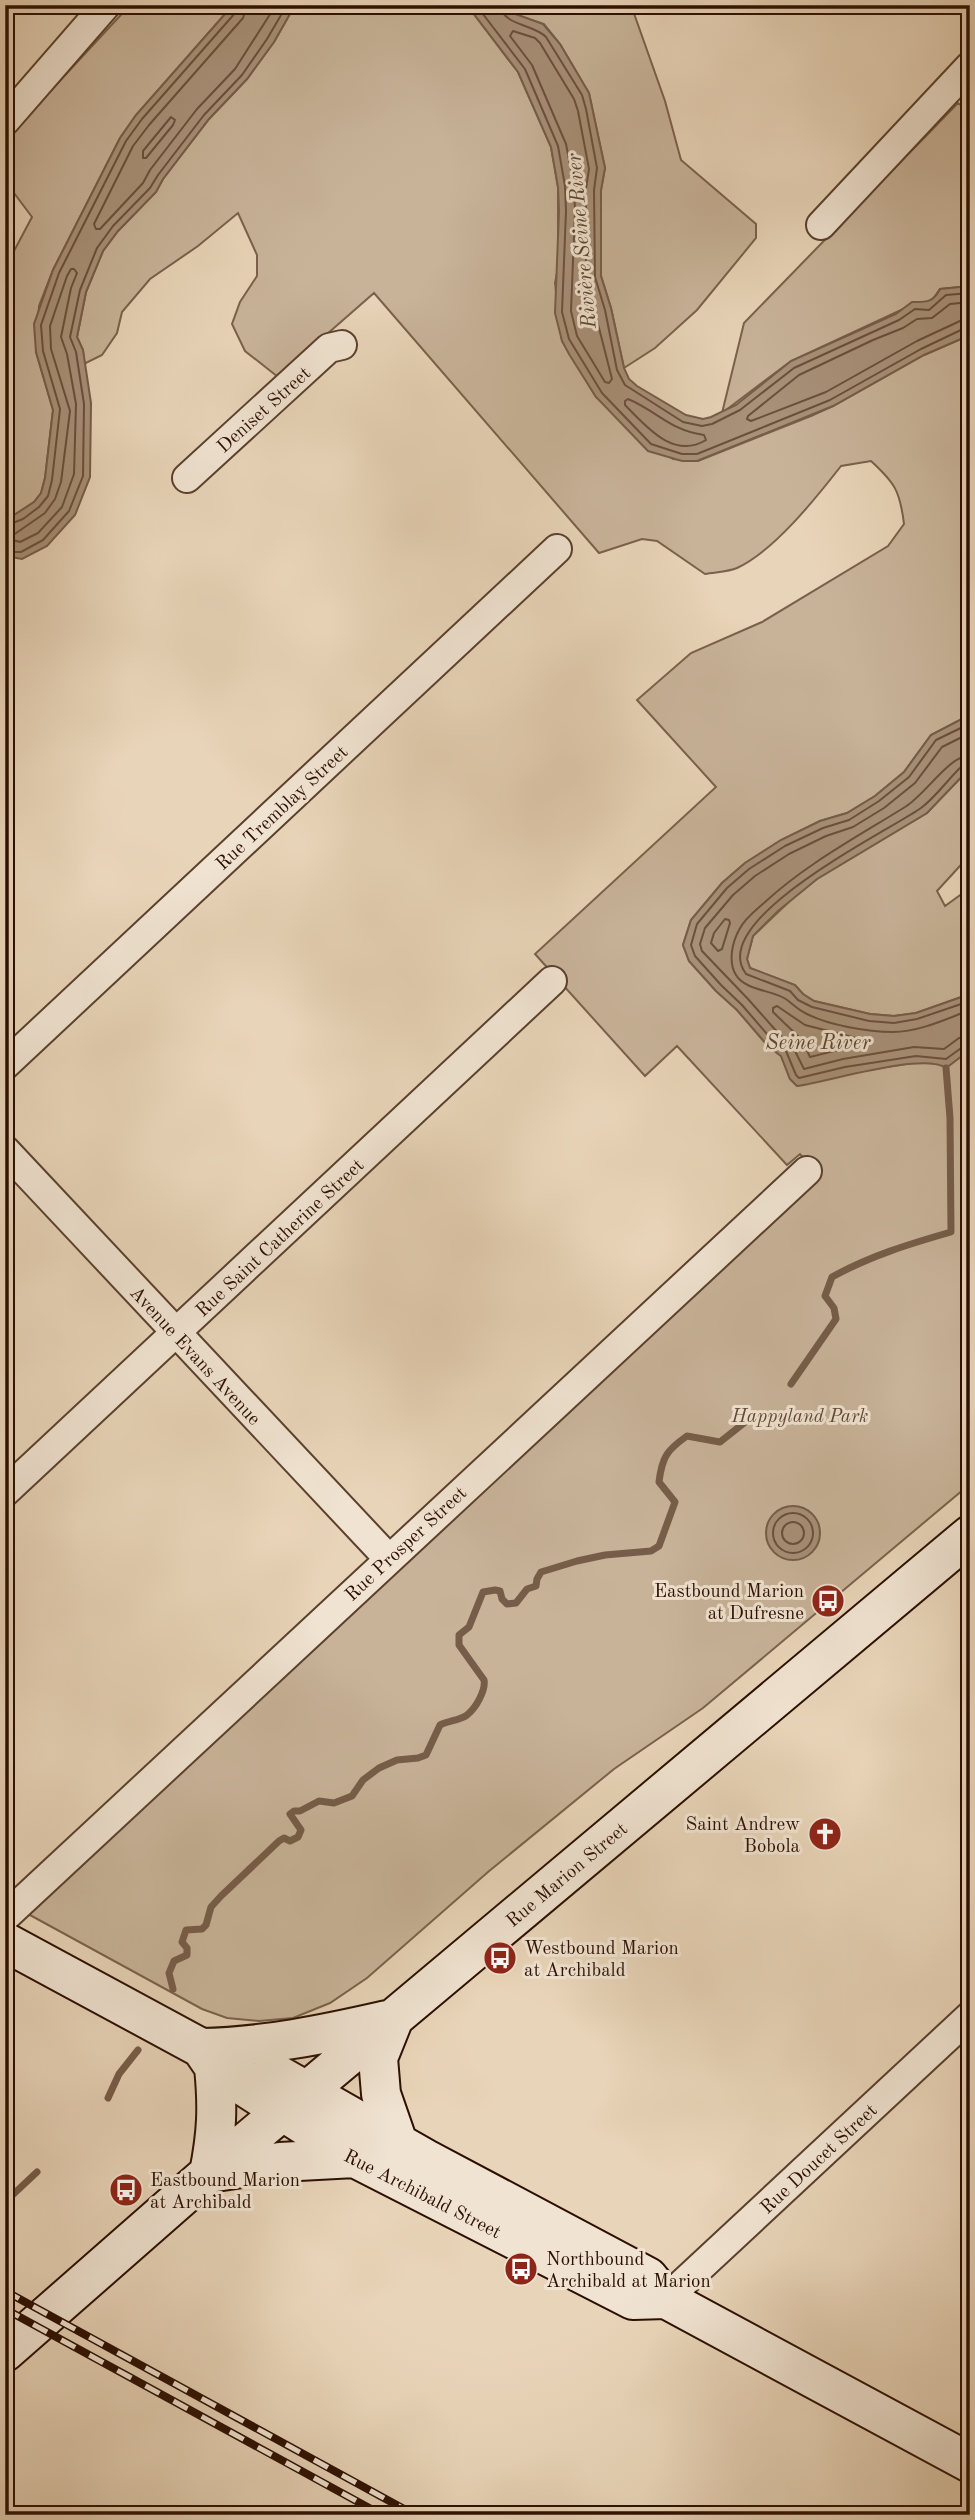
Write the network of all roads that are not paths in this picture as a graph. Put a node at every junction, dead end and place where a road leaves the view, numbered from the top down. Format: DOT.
graph roads {
  1 [pos="106,5"];
  2 [pos="970,66"];
  3 [pos="5,121"];
  4 [pos="821,225"];
  5 [pos="342,345"];
  6 [pos="187,478"];
  7 [pos="557,549"];
  8 [pos="552,981"];
  9 [pos="5,1065"];
  10 [pos="5,1150"];
  11 [pos="807,1171"];
  12 [pos="176,1334"];
  13 [pos="5,1492"];
  14 [pos="967,1542"];
  15 [pos="389,1559"];
  16 [pos="5,1917"];
  17 [pos="5,1942"];
  18 [pos="970,2016"];
  19 [pos="394,2018"];
  20 [pos="207,2050"];
  21 [pos="294,2102"];
  22 [pos="398,2143"];
  23 [pos="355,2158"];
  24 [pos="209,2173"];
  25 [pos="666,2299"];
  26 [pos="5,2351"];
  27 [pos="968,2459"];
  1 -- 3 [label="street"];
  2 -- 4 [label="street"];
  5 -- 6 [label="street, Deniset Street"];
  7 -- 9 [label="street, Rue Tremblay Street"];
  8 -- 12 [label="street, Rue Saint Catherine Street"];
  10 -- 12 [label="street, Avenue Evans Avenue"];
  11 -- 15 [label="street, Rue Prosper Street"];
  12 -- 13 [label="street, Rue Saint Catherine Street"];
  12 -- 15 [label="street, Avenue Evans Avenue"];
  14 -- 19 [label="main road, Rue Marion Street"];
  15 -- 16 [label="street, Rue Prosper Street"];
  17 -- 20 [label="main road, Rue Archibald Street"];
  18 -- 25 [label="street, Rue Doucet Street"];
  19 -- 20 [label="main road"];
  19 -- 21 [label="main road, Rue Marion Street"];
  19 -- 22 [label="main road"];
  20 -- 21 [label="main road, Rue Archibald Street"];
  20 -- 24 [label="main road"];
  21 -- 22 [label="main road, Rue Archibald Street"];
  21 -- 23 [label="main road, Rue Archibald Street"];
  21 -- 24 [label="main road, Rue Marion Street"];
  22 -- 25 [label="main road, Rue Archibald Street"];
  23 -- 24 [label="main road"];
  23 -- 25 [label="main road, Rue Archibald Street"];
  24 -- 26 [label="main road, Rue Marion Street"];
  25 -- 27 [label="main road, Rue Archibald Street"];
}
